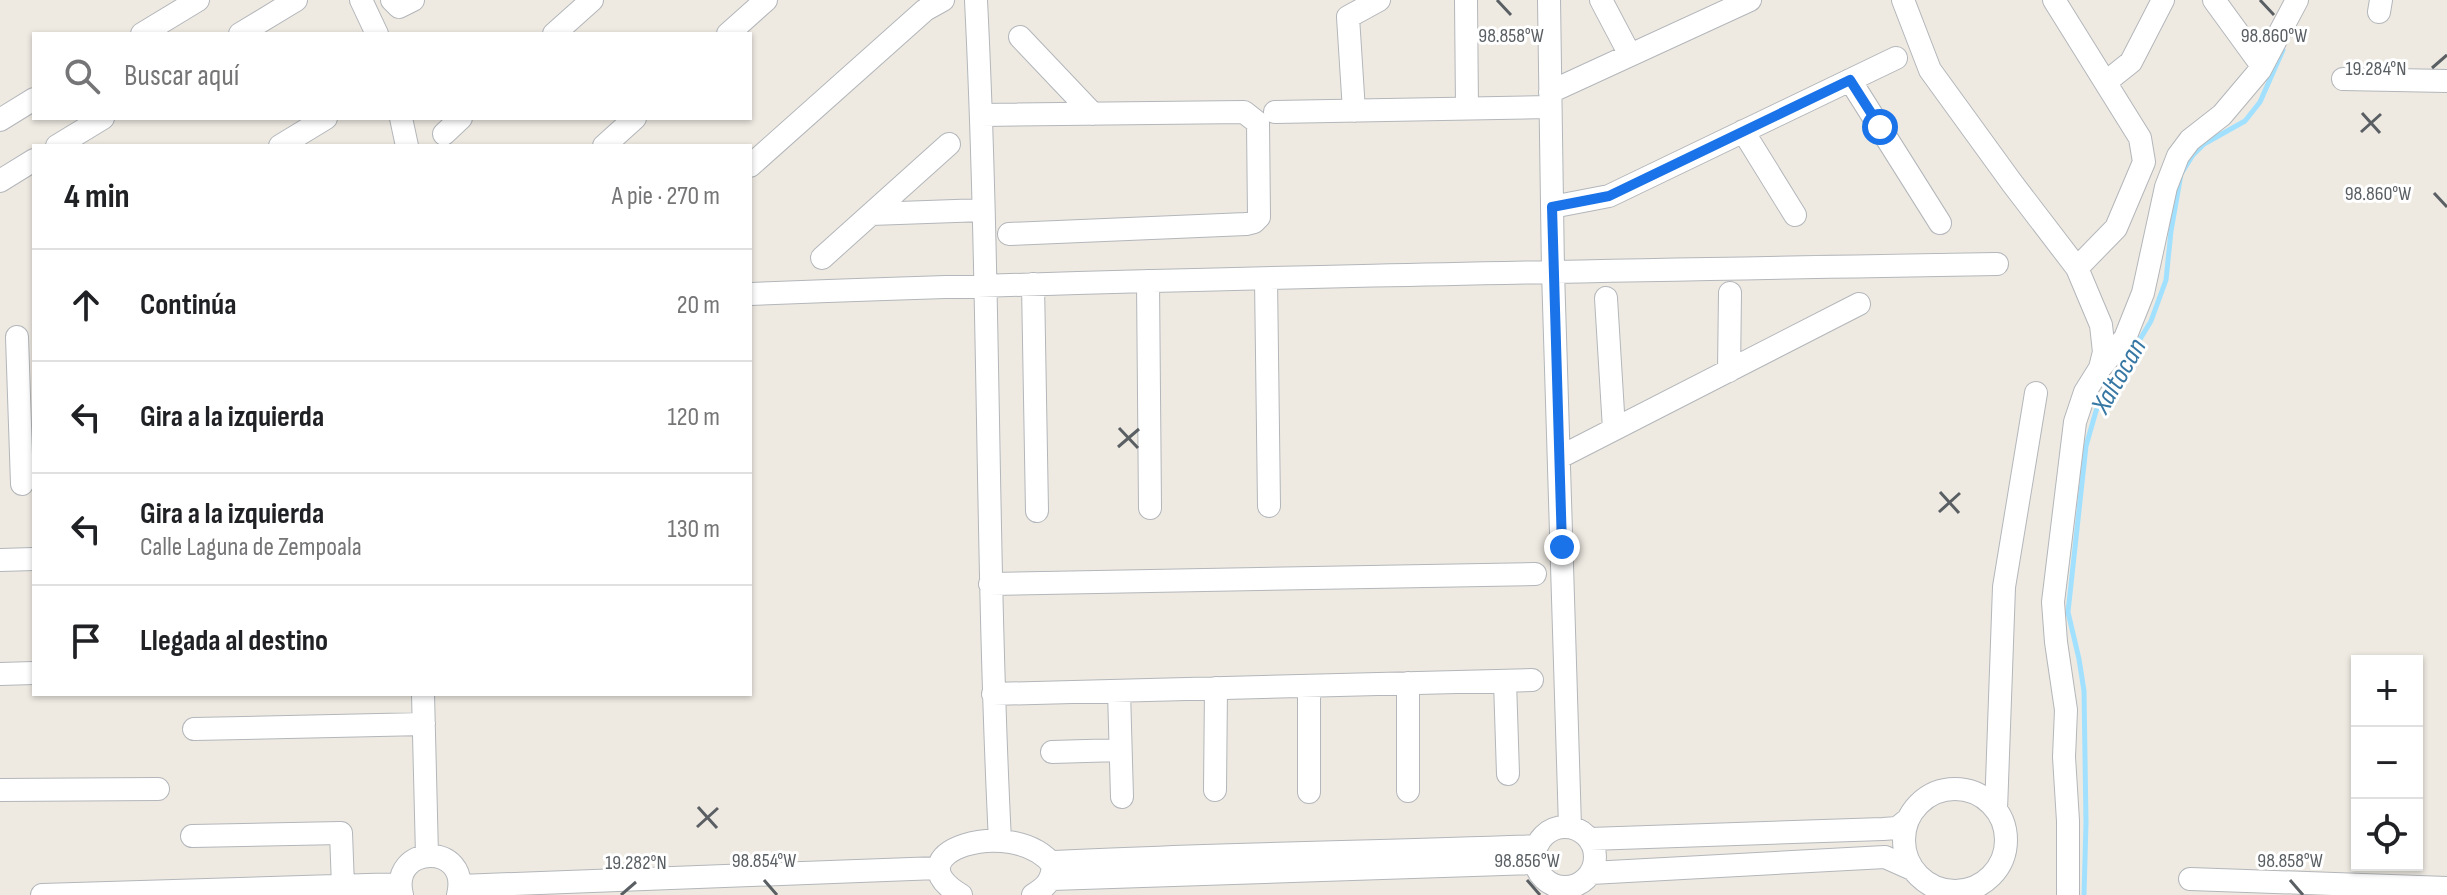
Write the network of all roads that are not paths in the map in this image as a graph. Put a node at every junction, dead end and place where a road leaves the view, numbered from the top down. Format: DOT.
graph roads {
  1 [pos="198,0"];
  2 [pos="296,0"];
  3 [pos="361,0"];
  4 [pos="392,0"];
  5 [pos="413,0"];
  6 [pos="592,0"];
  7 [pos="766,0"];
  8 [pos="943,0"];
  9 [pos="976,0"];
  10 [pos="1379,0"];
  11 [pos="1466,0"];
  12 [pos="1549,0"];
  13 [pos="1601,0"];
  14 [pos="1750,0"];
  15 [pos="1903,0"];
  16 [pos="2054,0"];
  17 [pos="2163,0"];
  18 [pos="2214,0"];
  19 [pos="2297,0"];
  20 [pos="145,32"];
  21 [pos="243,32"];
  22 [pos="376,32"];
  23 [pos="556,32"];
  24 [pos="730,32"];
  25 [pos="1020,37"];
  26 [pos="1630,55"];
  27 [pos="1896,58"];
  28 [pos="2262,66"];
  29 [pos="2343,79"];
  30 [pos="1850,80"];
  31 [pos="2447,81"];
  32 [pos="2106,82"];
  33 [pos="32,100"];
  34 [pos="1550,100"];
  35 [pos="1467,108"];
  36 [pos="1354,111"];
  37 [pos="1275,112"];
  38 [pos="1093,114"];
  39 [pos="982,115"];
  40 [pos="0,120"];
  41 [pos="100,120"];
  42 [pos="323,120"];
  43 [pos="401,120"];
  44 [pos="459,120"];
  45 [pos="633,120"];
  46 [pos="1743,131"];
  47 [pos="444,134"];
  48 [pos="60,144"];
  49 [pos="283,144"];
  50 [pos="407,144"];
  51 [pos="606,144"];
  52 [pos="949,144"];
  53 [pos="32,161"];
  54 [pos="752,164"];
  55 [pos="0,181"];
  56 [pos="1552,207"];
  57 [pos="983,210"];
  58 [pos="871,214"];
  59 [pos="1795,215"];
  60 [pos="1940,223"];
  61 [pos="1009,234"];
  62 [pos="822,258"];
  63 [pos="1997,264"];
  64 [pos="2077,268"];
  65 [pos="1553,271"];
  66 [pos="1266,279"];
  67 [pos="1148,281"];
  68 [pos="1033,284"];
  69 [pos="984,285"];
  70 [pos="1730,293"];
  71 [pos="752,294"];
  72 [pos="1606,298"];
  73 [pos="1859,304"];
  74 [pos="17,337"];
  75 [pos="2100,368"];
  76 [pos="1729,371"];
  77 [pos="2036,393"];
  78 [pos="1614,429"];
  79 [pos="1560,457"];
  80 [pos="22,484"];
  81 [pos="1269,506"];
  82 [pos="1150,508"];
  83 [pos="1037,511"];
  84 [pos="32,559"];
  85 [pos="0,560"];
  86 [pos="1535,574"];
  87 [pos="990,584"];
  88 [pos="32,673"];
  89 [pos="0,674"];
  90 [pos="1532,680"];
  91 [pos="1505,681"];
  92 [pos="1408,683"];
  93 [pos="1309,686"];
  94 [pos="1216,688"];
  95 [pos="1119,691"];
  96 [pos="993,694"];
  97 [pos="423,696"];
  98 [pos="424,724"];
  99 [pos="194,729"];
  100 [pos="1120,750"];
  101 [pos="1052,752"];
  102 [pos="1508,774"];
  103 [pos="158,789"];
  104 [pos="0,790"];
  105 [pos="1215,790"];
  106 [pos="1408,791"];
  107 [pos="1309,792"];
  108 [pos="1122,797"];
  109 [pos="1996,810"];
  110 [pos="1907,820"];
  111 [pos="1570,827"];
  112 [pos="192,836"];
  113 [pos="1590,839"];
  114 [pos="1000,841"];
  115 [pos="1536,854"];
  116 [pos="427,855"];
  117 [pos="938,868"];
  118 [pos="1912,869"];
  119 [pos="1051,870"];
  120 [pos="1591,873"];
  121 [pos="2190,879"];
  122 [pos="343,886"];
  123 [pos="1986,888"];
  124 [pos="2447,888"];
  125 [pos="401,890"];
  126 [pos="459,890"];
  127 [pos="1560,891"];
  128 [pos="42,895"];
  129 [pos="961,895"];
  130 [pos="1033,895"];
  131 [pos="2068,895"];
  1 -- 20 [label="street"];
  2 -- 21 [label="street"];
  3 -- 22 [label="street"];
  4 -- 5 [label="street"];
  6 -- 23 [label="street"];
  7 -- 24 [label="street"];
  8 -- 54 [label="street"];
  9 -- 39 [label="street"];
  10 -- 36 [label="street"];
  11 -- 35 [label="street"];
  12 -- 34 [label="street"];
  13 -- 26 [label="street"];
  14 -- 26 [label="street"];
  15 -- 64 [label="street"];
  16 -- 32 [label="street"];
  17 -- 32 [label="street"];
  18 -- 28 [label="street"];
  19 -- 28 [label="street"];
  25 -- 38 [label="street"];
  26 -- 34 [label="street"];
  27 -- 30 [label="street"];
  28 -- 75 [label="street"];
  29 -- 31 [label="street"];
  30 -- 46 [label="street"];
  30 -- 60 [label="street"];
  32 -- 64 [label="street"];
  33 -- 40 [label="street"];
  34 -- 35 [label="street"];
  34 -- 56 [label="street"];
  35 -- 36 [label="street"];
  36 -- 37 [label="street"];
  38 -- 39 [label="street"];
  38 -- 61 [label="street"];
  39 -- 57 [label="street"];
  41 -- 48 [label="street"];
  42 -- 49 [label="street"];
  43 -- 50 [label="street"];
  44 -- 47 [label="street"];
  45 -- 51 [label="street"];
  46 -- 56 [label="street"];
  46 -- 59 [label="street"];
  52 -- 58 [label="street"];
  53 -- 55 [label="street"];
  56 -- 65 [label="street"];
  57 -- 58 [label="street"];
  57 -- 69 [label="street"];
  58 -- 62 [label="street"];
  63 -- 65 [label="street"];
  64 -- 75 [label="street"];
  65 -- 66 [label="street"];
  65 -- 79 [label="street"];
  66 -- 67 [label="street"];
  66 -- 81 [label="street"];
  67 -- 68 [label="street"];
  67 -- 82 [label="street"];
  68 -- 69 [label="street"];
  68 -- 83 [label="street"];
  69 -- 71 [label="street"];
  69 -- 87 [label="street"];
  70 -- 76 [label="street"];
  72 -- 78 [label="street"];
  73 -- 76 [label="street"];
  74 -- 80 [label="street"];
  75 -- 131 [label="street"];
  76 -- 78 [label="street"];
  77 -- 109 [label="street"];
  78 -- 79 [label="street"];
  79 -- 111 [label="street"];
  84 -- 85 [label="street"];
  86 -- 87 [label="street"];
  87 -- 96 [label="street"];
  88 -- 89 [label="street"];
  90 -- 91 [label="street"];
  91 -- 92 [label="street"];
  91 -- 102 [label="street"];
  92 -- 93 [label="street"];
  92 -- 106 [label="street"];
  93 -- 94 [label="street"];
  93 -- 107 [label="street"];
  94 -- 95 [label="street"];
  94 -- 105 [label="street"];
  95 -- 96 [label="street"];
  95 -- 100 [label="street"];
  96 -- 114 [label="street"];
  97 -- 98 [label="street"];
  98 -- 99 [label="street"];
  98 -- 116 [label="street"];
  100 -- 101 [label="street"];
  100 -- 108 [label="street"];
  103 -- 104 [label="street"];
  109 -- 110 [label="street"];
  109 -- 123 [label="street"];
  110 -- 113 [label="street"];
  110 -- 118 [label="street"];
  111 -- 113 [label="street"];
  111 -- 115 [label="street"];
  112 -- 122 [label="street"];
  113 -- 120 [label="street"];
  114 -- 117 [label="street"];
  114 -- 119 [label="street"];
  115 -- 119 [label="street"];
  115 -- 127 [label="street"];
  116 -- 125 [label="street"];
  116 -- 126 [label="street"];
  117 -- 126 [label="street"];
  117 -- 129 [label="street"];
  118 -- 120 [label="street"];
  118 -- 123 [label="street"];
  119 -- 130 [label="street"];
  120 -- 127 [label="street"];
  121 -- 124 [label="street"];
  122 -- 125 [label="street"];
  122 -- 128 [label="street"];
}
